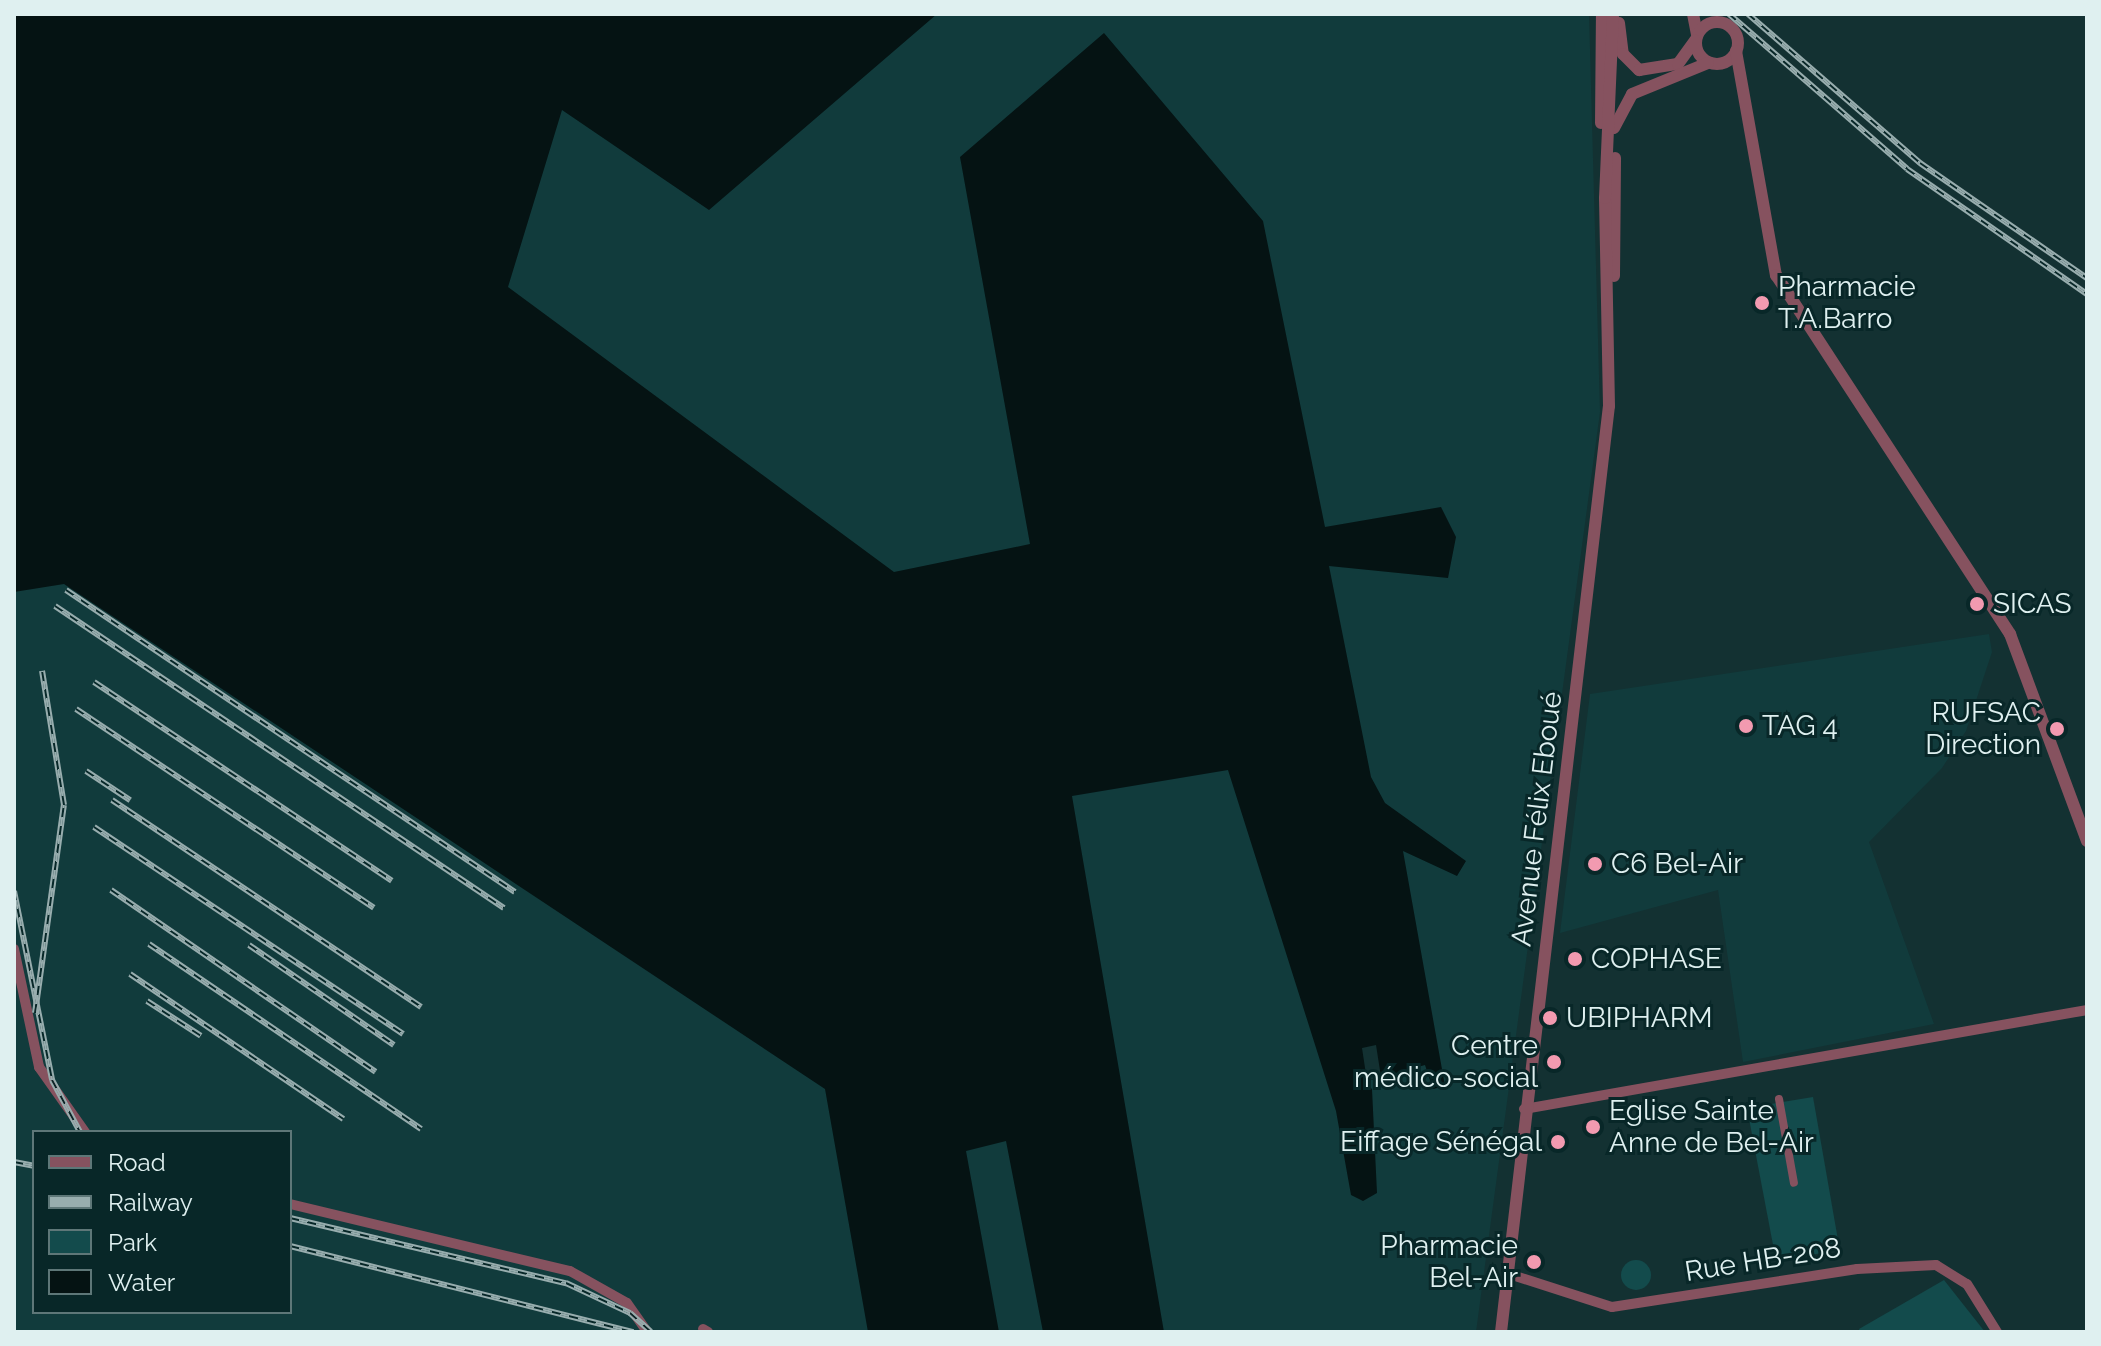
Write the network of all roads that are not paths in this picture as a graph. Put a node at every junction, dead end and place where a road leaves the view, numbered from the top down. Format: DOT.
graph roads {
  1 [pos="1602,14"];
  2 [pos="1615,14"];
  3 [pos="1693,14"];
  4 [pos="1708,14"];
  5 [pos="1722,22"];
  6 [pos="1696,38"];
  7 [pos="1616,47"];
  8 [pos="1736,51"];
  9 [pos="1712,64"];
  10 [pos="1639,70"];
  11 [pos="1743,83"];
  12 [pos="1612,86"];
  13 [pos="1634,93"];
  14 [pos="1614,128"];
  15 [pos="1605,198"];
  16 [pos="1610,312"];
  17 [pos="2087,841"];
  18 [pos="14,949"];
  19 [pos="2087,1010"];
  20 [pos="1779,1099"];
  21 [pos="1524,1109"];
  22 [pos="84,1130"];
  23 [pos="1794,1183"];
  24 [pos="292,1204"];
  25 [pos="1509,1274"];
  26 [pos="647,1332"];
  27 [pos="1501,1332"];
  28 [pos="1997,1332"];
  1 -- 15 [label="street"];
  2 -- 7 [label="street, Avenue Félix Eboué"];
  3 -- 6 [label="street"];
  4 -- 5 [label="street"];
  5 -- 6 [label="street"];
  5 -- 8 [label="street"];
  6 -- 9 [label="street"];
  6 -- 10 [label="street"];
  7 -- 10 [label="street"];
  7 -- 12 [label="street, Avenue Félix Eboué"];
  8 -- 9 [label="street"];
  8 -- 11 [label="street"];
  9 -- 11 [label="street"];
  9 -- 13 [label="street"];
  10 -- 13 [label="street"];
  11 -- 17 [label="street"];
  12 -- 13 [label="street"];
  12 -- 14 [label="street, Avenue Félix Eboué"];
  12 -- 15 [label="street, Avenue Félix Eboué"];
  13 -- 14 [label="street"];
  14 -- 16 [label="street, Avenue Félix Eboué"];
  15 -- 16 [label="street, Avenue Félix Eboué"];
  16 -- 21 [label="street, Avenue Félix Eboué"];
  18 -- 22 [label="street"];
  19 -- 21 [label="street"];
  20 -- 23 [label="street"];
  21 -- 25 [label="street, Avenue Félix Eboué"];
  24 -- 26 [label="street"];
  25 -- 27 [label="street, Avenue Félix Eboué"];
  25 -- 28 [label="street, Rue HB-208"];
}
